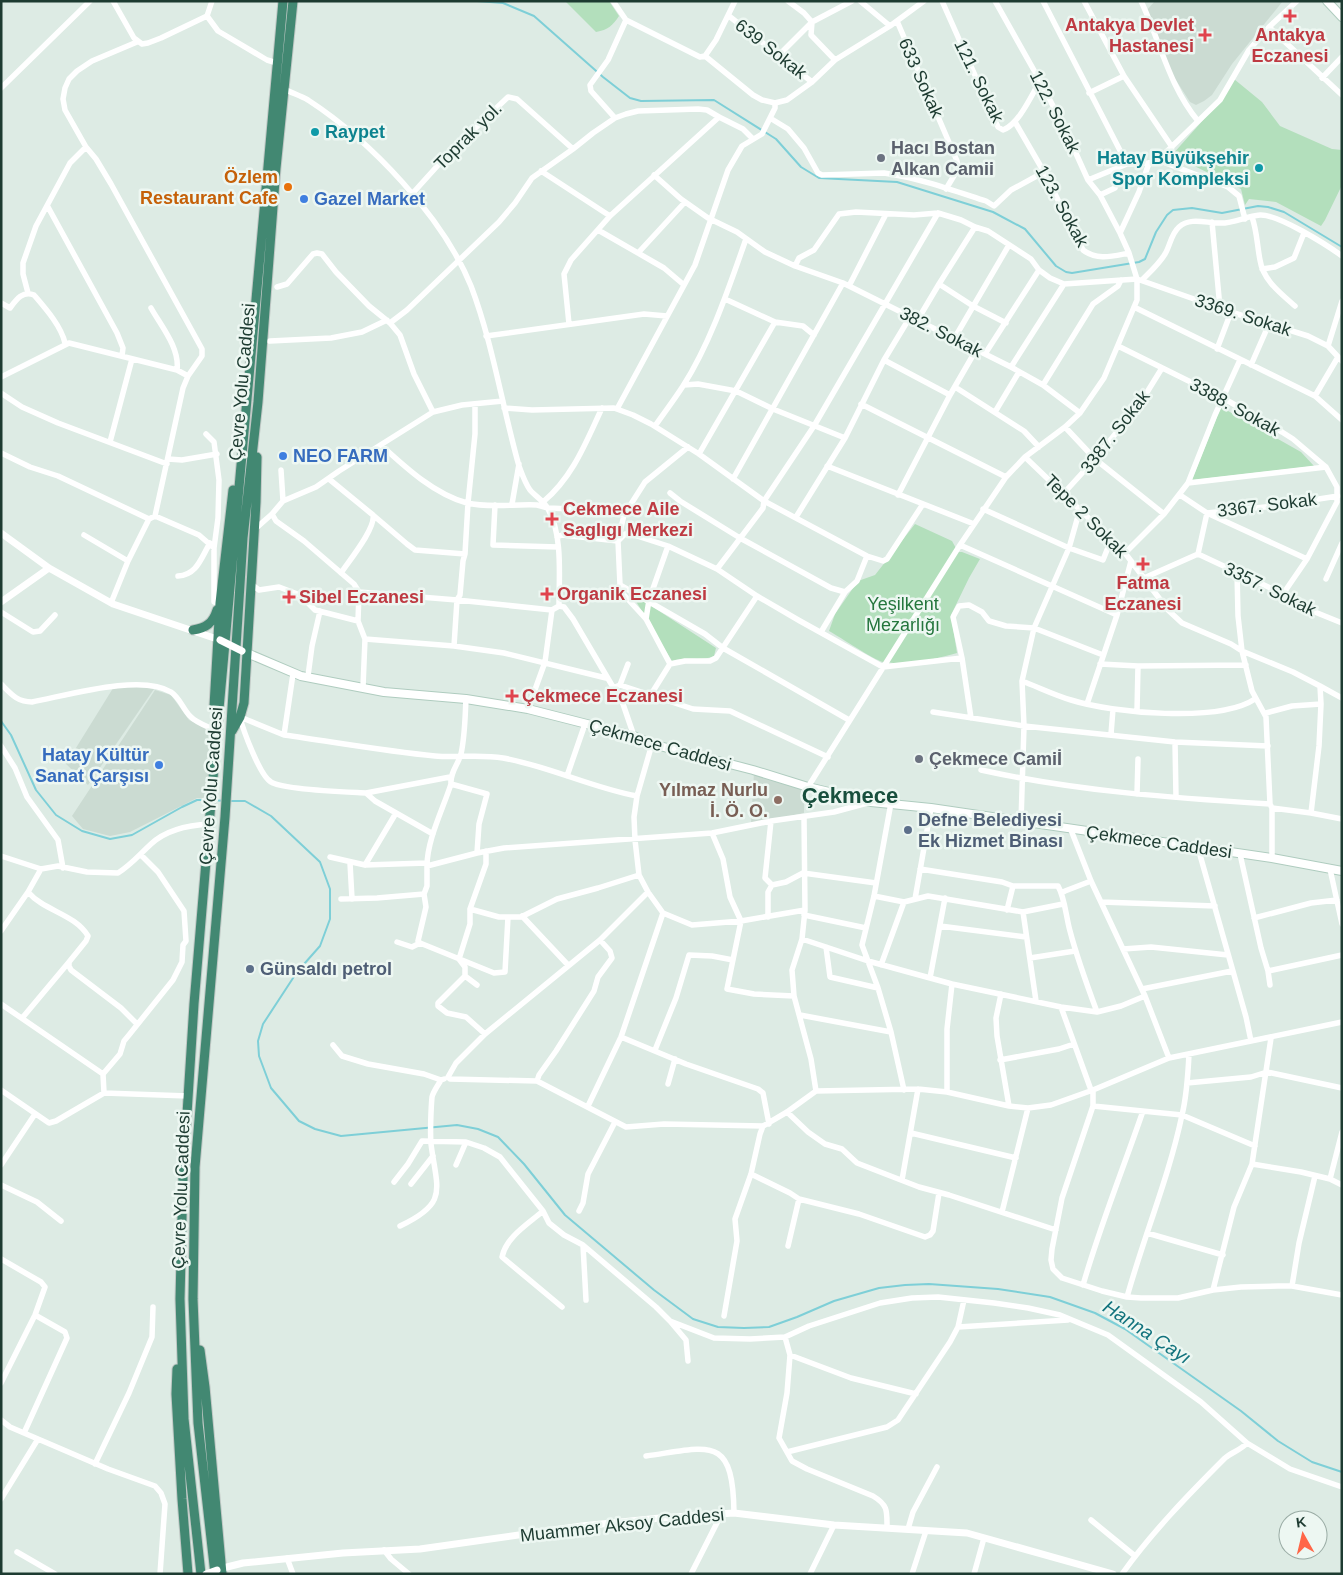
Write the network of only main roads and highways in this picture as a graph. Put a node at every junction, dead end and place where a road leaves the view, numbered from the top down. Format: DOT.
graph roads {
  1 [pos="283,1"];
  2 [pos="293,1"];
  3 [pos="1327,1"];
  4 [pos="1342,17"];
  5 [pos="258,402"];
  6 [pos="246,416"];
  7 [pos="220,603"];
  8 [pos="193,630"];
  9 [pos="244,652"];
  10 [pos="217,734"];
  11 [pos="230,736"];
  12 [pos="1342,871"];
  13 [pos="180,1298"];
  14 [pos="219,1572"];
  15 [pos="188,1574"];
  16 [pos="201,1574"];
  1 -- 6 [label="highway, Çevre Yolu Caddesi"];
  2 -- 5 [label="highway, Çevre Yolu Caddesi"];
  3 -- 4 [label="main road"];
  5 -- 9 [label="highway"];
  5 -- 11 [label="highway, Çevre Yolu Caddesi"];
  6 -- 7 [label="highway"];
  6 -- 10 [label="highway, Çevre Yolu Caddesi"];
  7 -- 8 [label="highway"];
  7 -- 10 [label="highway"];
  9 -- 11 [label="highway"];
  9 -- 12 [label="main road, Çekmece Caddesi"];
  10 -- 13 [label="highway, Çevre Yolu Caddesi"];
  11 -- 14 [label="highway, Çevre Yolu Caddesi"];
  13 -- 15 [label="highway"];
  13 -- 16 [label="highway, Çevre Yolu Caddesi"];
}
